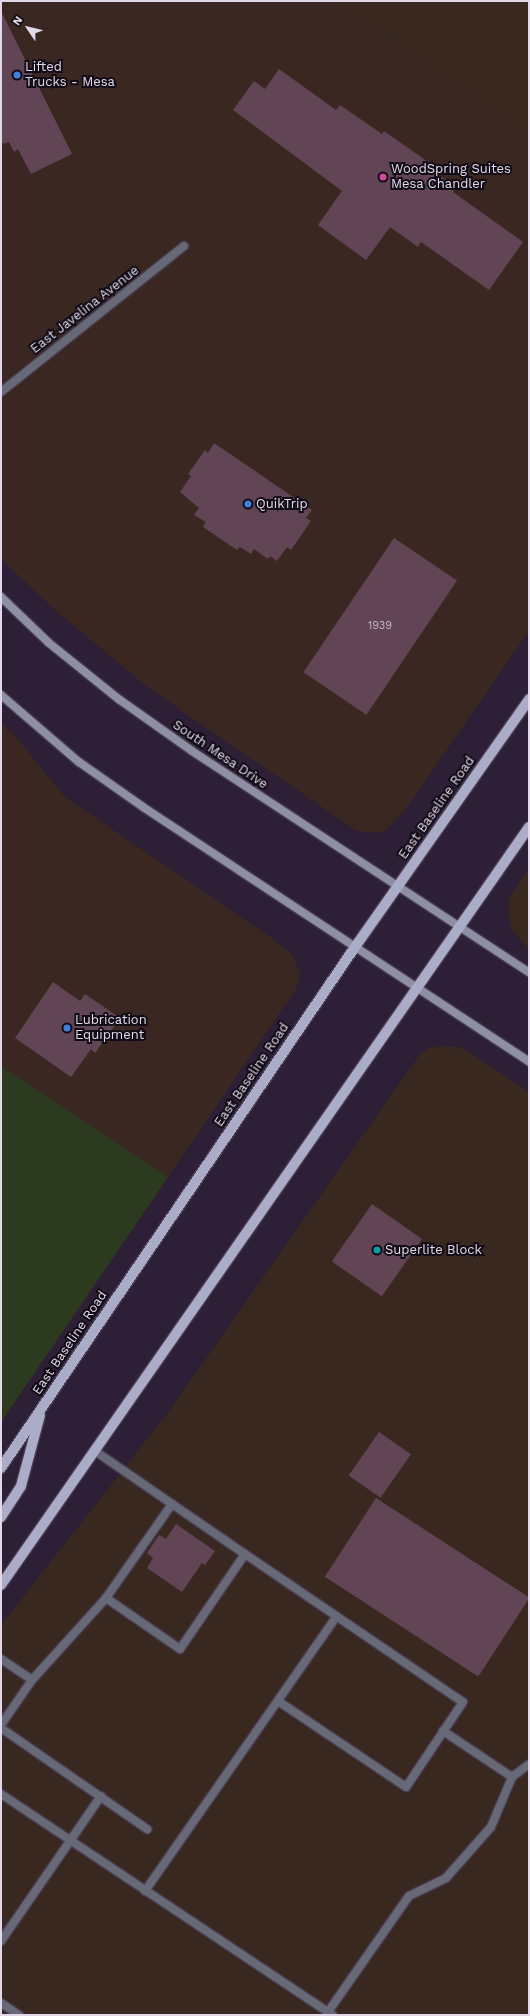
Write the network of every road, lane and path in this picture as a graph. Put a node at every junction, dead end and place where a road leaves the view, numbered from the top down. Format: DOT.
graph roads {
  1 [pos="184,246"];
  2 [pos="1,392"];
  3 [pos="1,597"];
  4 [pos="1,695"];
  5 [pos="529,699"];
  6 [pos="529,827"];
  7 [pos="399,886"];
  8 [pos="462,927"];
  9 [pos="355,947"];
  10 [pos="529,972"];
  11 [pos="418,989"];
  12 [pos="529,1062"];
  13 [pos="42,1407"];
  14 [pos="95,1451"];
  15 [pos="1,1468"];
  16 [pos="172,1504"];
  17 [pos="1,1517"];
  18 [pos="245,1554"];
  19 [pos="1,1585"];
  20 [pos="106,1598"];
  21 [pos="337,1616"];
  22 [pos="1,1659"];
  23 [pos="32,1680"];
  24 [pos="278,1701"];
  25 [pos="1,1726"];
  26 [pos="443,1731"];
  27 [pos="529,1764"];
  28 [pos="512,1777"];
  29 [pos="1,1794"];
  30 [pos="101,1796"];
  31 [pos="147,1829"];
  32 [pos="70,1841"];
  33 [pos="145,1891"];
  34 [pos="4,1930"];
  35 [pos="1,1941"];
  36 [pos="1,2003"];
  37 [pos="331,2013"];
  38 [pos="19,2015"];
  1 -- 2 [label="street, East Javelina Avenue"];
  3 -- 7 [label="main road, South Mesa Drive"];
  4 -- 9 [label="main road"];
  5 -- 7 [label="main road, East Baseline Road"];
  6 -- 8 [label="main road"];
  7 -- 8 [label="main road, South Mesa Drive"];
  7 -- 9 [label="main road, East Baseline Road"];
  8 -- 10 [label="main road, South Mesa Drive"];
  8 -- 11 [label="main road"];
  9 -- 11 [label="main road"];
  9 -- 13 [label="main road, East Baseline Road"];
  11 -- 12 [label="main road"];
  11 -- 14 [label="main road"];
  13 -- 15 [label="main road, East Baseline Road"];
  13 -- 17 [label="main road"];
  14 -- 16 [label="street"];
  14 -- 19 [label="main road"];
  16 -- 18 [label="street"];
  16 -- 20 [label="street"];
  18 -- 20 [label="street"];
  18 -- 21 [label="street"];
  20 -- 23 [label="street"];
  21 -- 24 [label="street"];
  21 -- 26 [label="street"];
  22 -- 23 [label="street"];
  23 -- 25 [label="street"];
  24 -- 26 [label="street"];
  24 -- 33 [label="street"];
  25 -- 30 [label="street"];
  26 -- 28 [label="street"];
  27 -- 28 [label="street"];
  28 -- 37 [label="street"];
  29 -- 32 [label="street"];
  30 -- 31 [label="street"];
  30 -- 32 [label="street"];
  32 -- 33 [label="street"];
  32 -- 34 [label="street"];
  33 -- 37 [label="street"];
  34 -- 35 [label="street"];
  36 -- 38 [label="street"];
}
